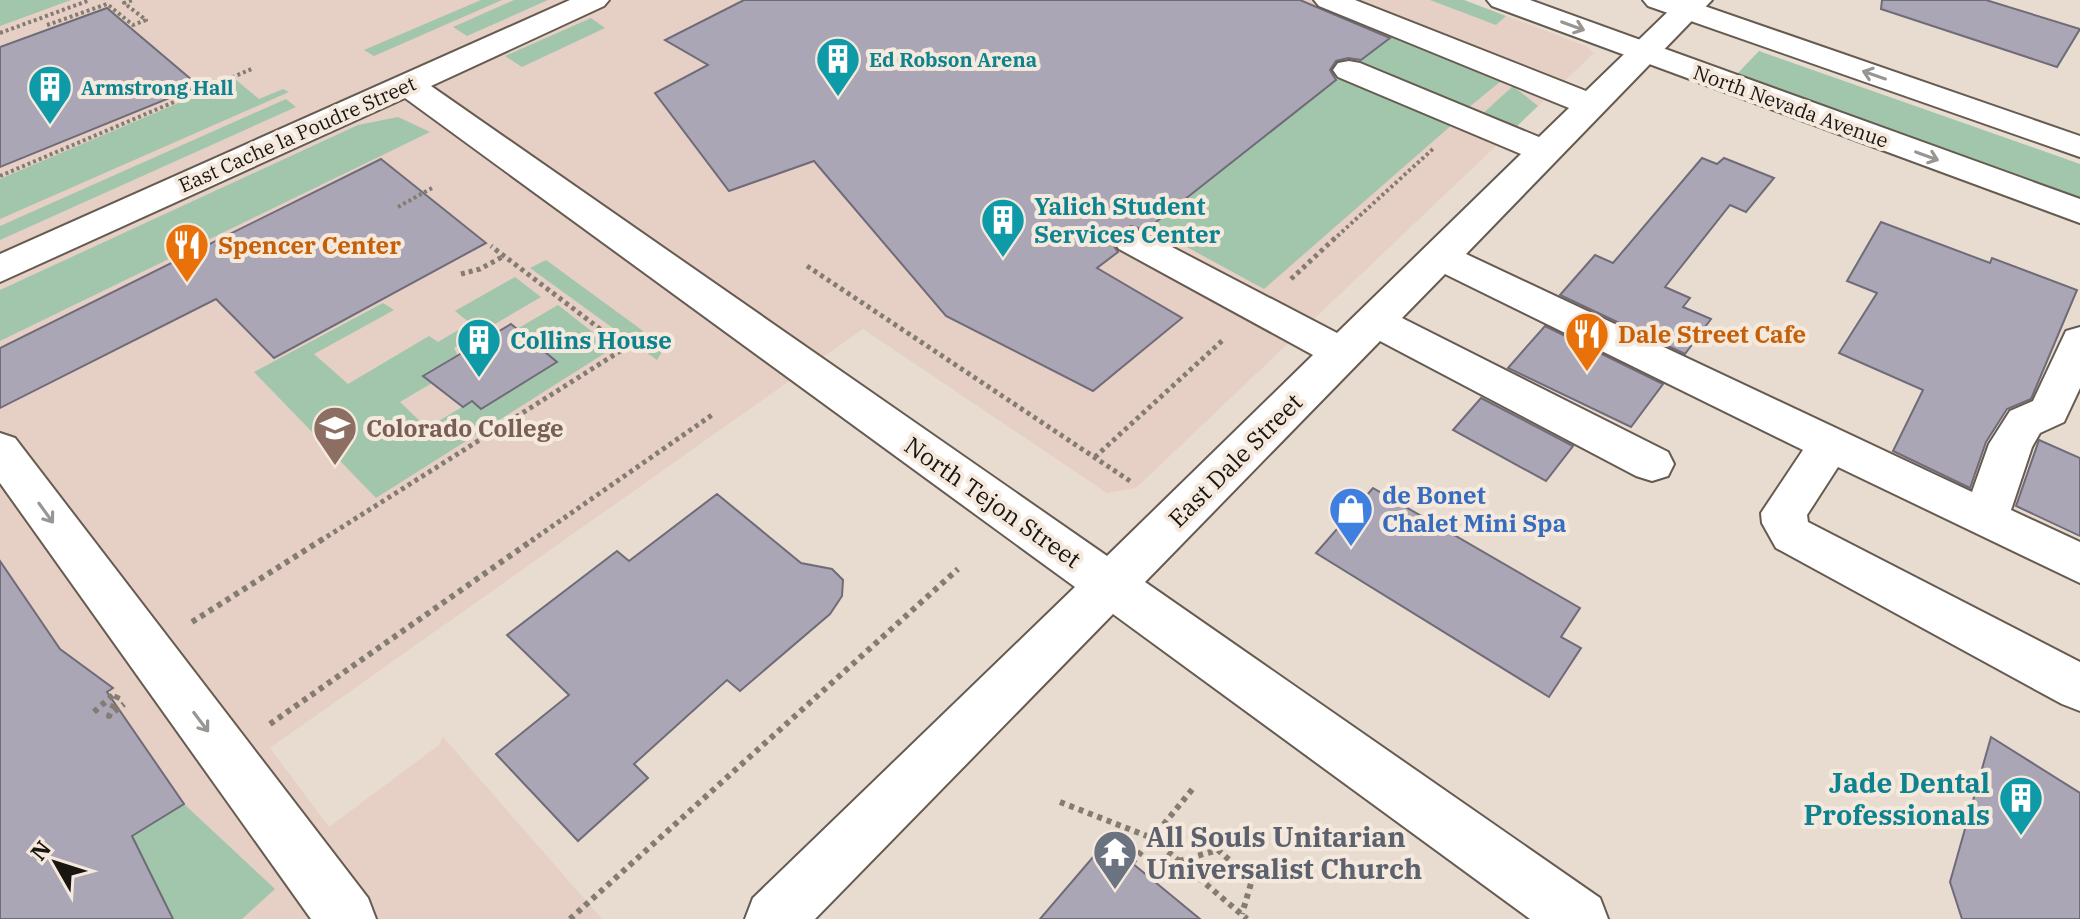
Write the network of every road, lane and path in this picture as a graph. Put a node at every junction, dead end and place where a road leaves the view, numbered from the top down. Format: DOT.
graph roads {
  1 [pos="90,0"];
  2 [pos="133,0"];
  3 [pos="594,0"];
  4 [pos="1329,0"];
  5 [pos="1502,0"];
  6 [pos="1681,3"];
  7 [pos="47,25"];
  8 [pos="0,33"];
  9 [pos="1644,52"];
  10 [pos="254,68"];
  11 [pos="1349,70"];
  12 [pos="407,84"];
  13 [pos="1591,105"];
  14 [pos="1467,119"];
  15 [pos="2080,147"];
  16 [pos="1545,152"];
  17 [pos="0,176"];
  18 [pos="432,188"];
  19 [pos="398,207"];
  20 [pos="2080,212"];
  21 [pos="1132,241"];
  22 [pos="491,246"];
  23 [pos="504,256"];
  24 [pos="1439,256"];
  25 [pos="807,266"];
  26 [pos="0,269"];
  27 [pos="461,274"];
  28 [pos="1257,309"];
  29 [pos="1374,321"];
  30 [pos="2080,341"];
  31 [pos="1342,353"];
  32 [pos="712,415"];
  33 [pos="1830,444"];
  34 [pos="0,450"];
  35 [pos="1095,457"];
  36 [pos="1652,464"];
  37 [pos="1133,483"];
  38 [pos="1985,519"];
  39 [pos="2080,564"];
  40 [pos="958,569"];
  41 [pos="1110,584"];
  42 [pos="182,629"];
  43 [pos="2080,688"];
  44 [pos="226,755"];
  45 [pos="1195,786"];
  46 [pos="1060,802"];
  47 [pos="1152,838"];
  48 [pos="1179,861"];
  49 [pos="1132,863"];
  50 [pos="1245,916"];
  51 [pos="347,919"];
  52 [pos="570,919"];
  53 [pos="774,919"];
  54 [pos="1579,919"];
  1 -- 8 [label="path"];
  2 -- 7 [label="path"];
  3 -- 12 [label="street, East Cache la Poudre Street"];
  4 -- 13 [label="street"];
  5 -- 9 [label="street, North Nevada Avenue, one-way"];
  6 -- 9 [label="street, East Dale Street"];
  15 -- 6 [label="street, one-way"];
  9 -- 13 [label="street, East Dale Street"];
  9 -- 20 [label="street, North Nevada Avenue, one-way"];
  10 -- 17 [label="path"];
  11 -- 14 [label="street"];
  12 -- 26 [label="street, East Cache la Poudre Street"];
  12 -- 41 [label="street, North Tejon Street"];
  13 -- 16 [label="street, East Dale Street"];
  14 -- 16 [label="street"];
  14 -- 28 [label="path"];
  16 -- 24 [label="street, East Dale Street"];
  18 -- 19 [label="path"];
  21 -- 28 [label="street"];
  22 -- 23 [label="path"];
  23 -- 27 [label="path"];
  23 -- 42 [label="path"];
  24 -- 29 [label="street, East Dale Street"];
  24 -- 33 [label="street"];
  25 -- 35 [label="path"];
  28 -- 31 [label="street"];
  28 -- 35 [label="path"];
  29 -- 31 [label="street, East Dale Street"];
  29 -- 36 [label="street"];
  30 -- 38 [label="street"];
  31 -- 41 [label="street, East Dale Street"];
  32 -- 44 [label="path"];
  33 -- 38 [label="street"];
  33 -- 43 [label="street"];
  34 -- 44 [label="street, one-way"];
  35 -- 37 [label="path"];
  38 -- 39 [label="street"];
  40 -- 52 [label="path"];
  41 -- 53 [label="street, East Dale Street"];
  41 -- 54 [label="street, North Tejon Street"];
  44 -- 51 [label="street"];
  45 -- 47 [label="path"];
  46 -- 47 [label="path"];
  47 -- 48 [label="path"];
  47 -- 49 [label="path"];
  48 -- 50 [label="path"];
  48 -- 50 [label="path"];
}
